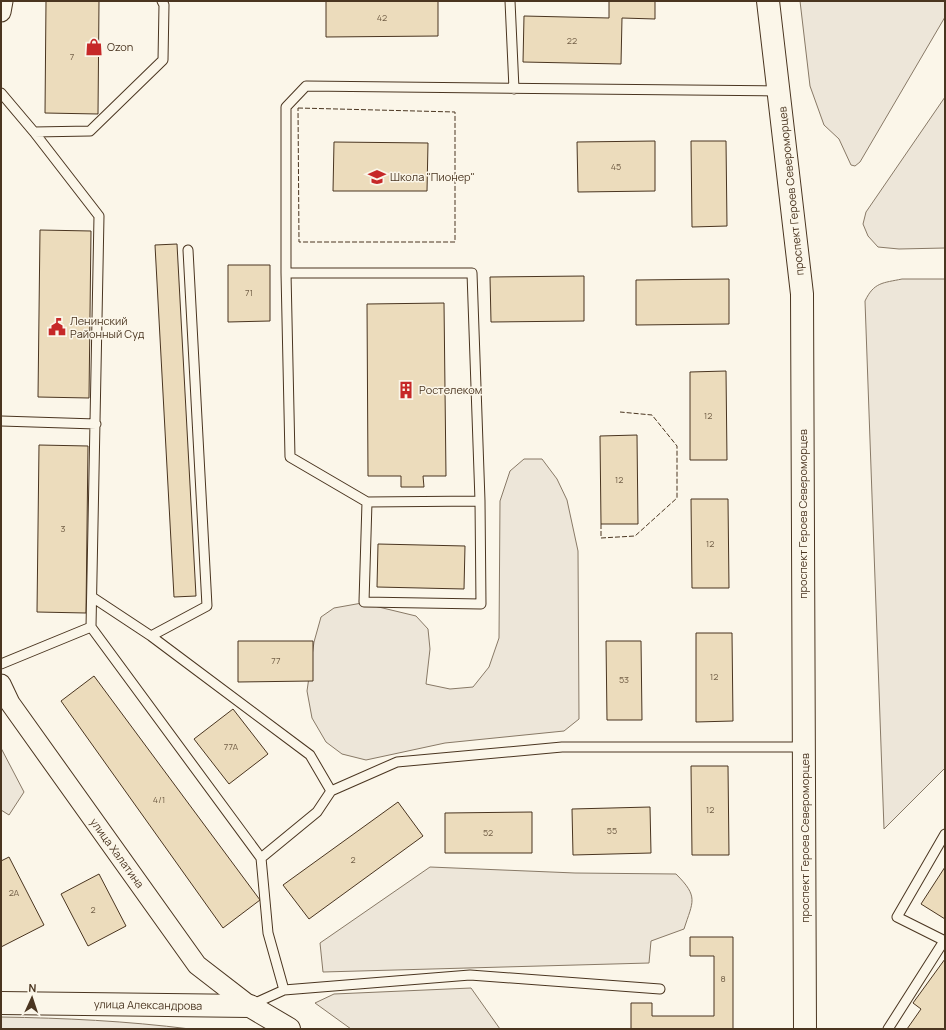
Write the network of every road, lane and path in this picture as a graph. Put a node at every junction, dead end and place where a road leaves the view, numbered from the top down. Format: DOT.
graph roads {
  1 [pos="3,1"];
  2 [pos="162,1"];
  3 [pos="510,1"];
  4 [pos="768,1"];
  5 [pos="1,12"];
  6 [pos="514,89"];
  7 [pos="780,91"];
  8 [pos="1,94"];
  9 [pos="34,132"];
  10 [pos="188,250"];
  11 [pos="286,273"];
  12 [pos="1,421"];
  13 [pos="96,424"];
  14 [pos="480,501"];
  15 [pos="367,502"];
  16 [pos="92,597"];
  17 [pos="91,627"];
  18 [pos="150,636"];
  19 [pos="1,664"];
  20 [pos="1,684"];
  21 [pos="805,747"];
  22 [pos="331,791"];
  23 [pos="945,834"];
  24 [pos="261,858"];
  25 [pos="945,941"];
  26 [pos="660,989"];
  27 [pos="284,990"];
  28 [pos="1,1003"];
  29 [pos="250,1006"];
  30 [pos="289,1029"];
  31 [pos="805,1029"];
  32 [pos="888,1029"];
  1 -- 5 [label="street"];
  2 -- 9 [label="lane"];
  3 -- 6 [label="lane"];
  4 -- 7 [label="main road, проспект Героев Североморцев"];
  6 -- 7 [label="lane"];
  6 -- 11 [label="lane"];
  7 -- 21 [label="main road, проспект Героев Североморцев"];
  8 -- 9 [label="lane"];
  9 -- 13 [label="lane"];
  10 -- 18 [label="lane"];
  11 -- 14 [label="lane"];
  11 -- 15 [label="lane"];
  12 -- 13 [label="lane"];
  13 -- 16 [label="lane"];
  14 -- 15 [label="lane"];
  14 -- 15 [label="lane"];
  16 -- 17 [label="lane"];
  16 -- 18 [label="lane"];
  17 -- 19 [label="lane"];
  17 -- 24 [label="lane"];
  18 -- 22 [label="lane"];
  20 -- 29 [label="street, улица Халатина"];
  21 -- 22 [label="lane"];
  21 -- 31 [label="main road, проспект Героев Североморцев"];
  22 -- 24 [label="lane"];
  23 -- 25 [label="lane"];
  24 -- 27 [label="lane"];
  25 -- 32 [label="lane"];
  26 -- 27 [label="lane"];
  27 -- 29 [label="lane"];
  28 -- 29 [label="main road, улица Александрова"];
  29 -- 30 [label="main road, улица Александрова"];
}
